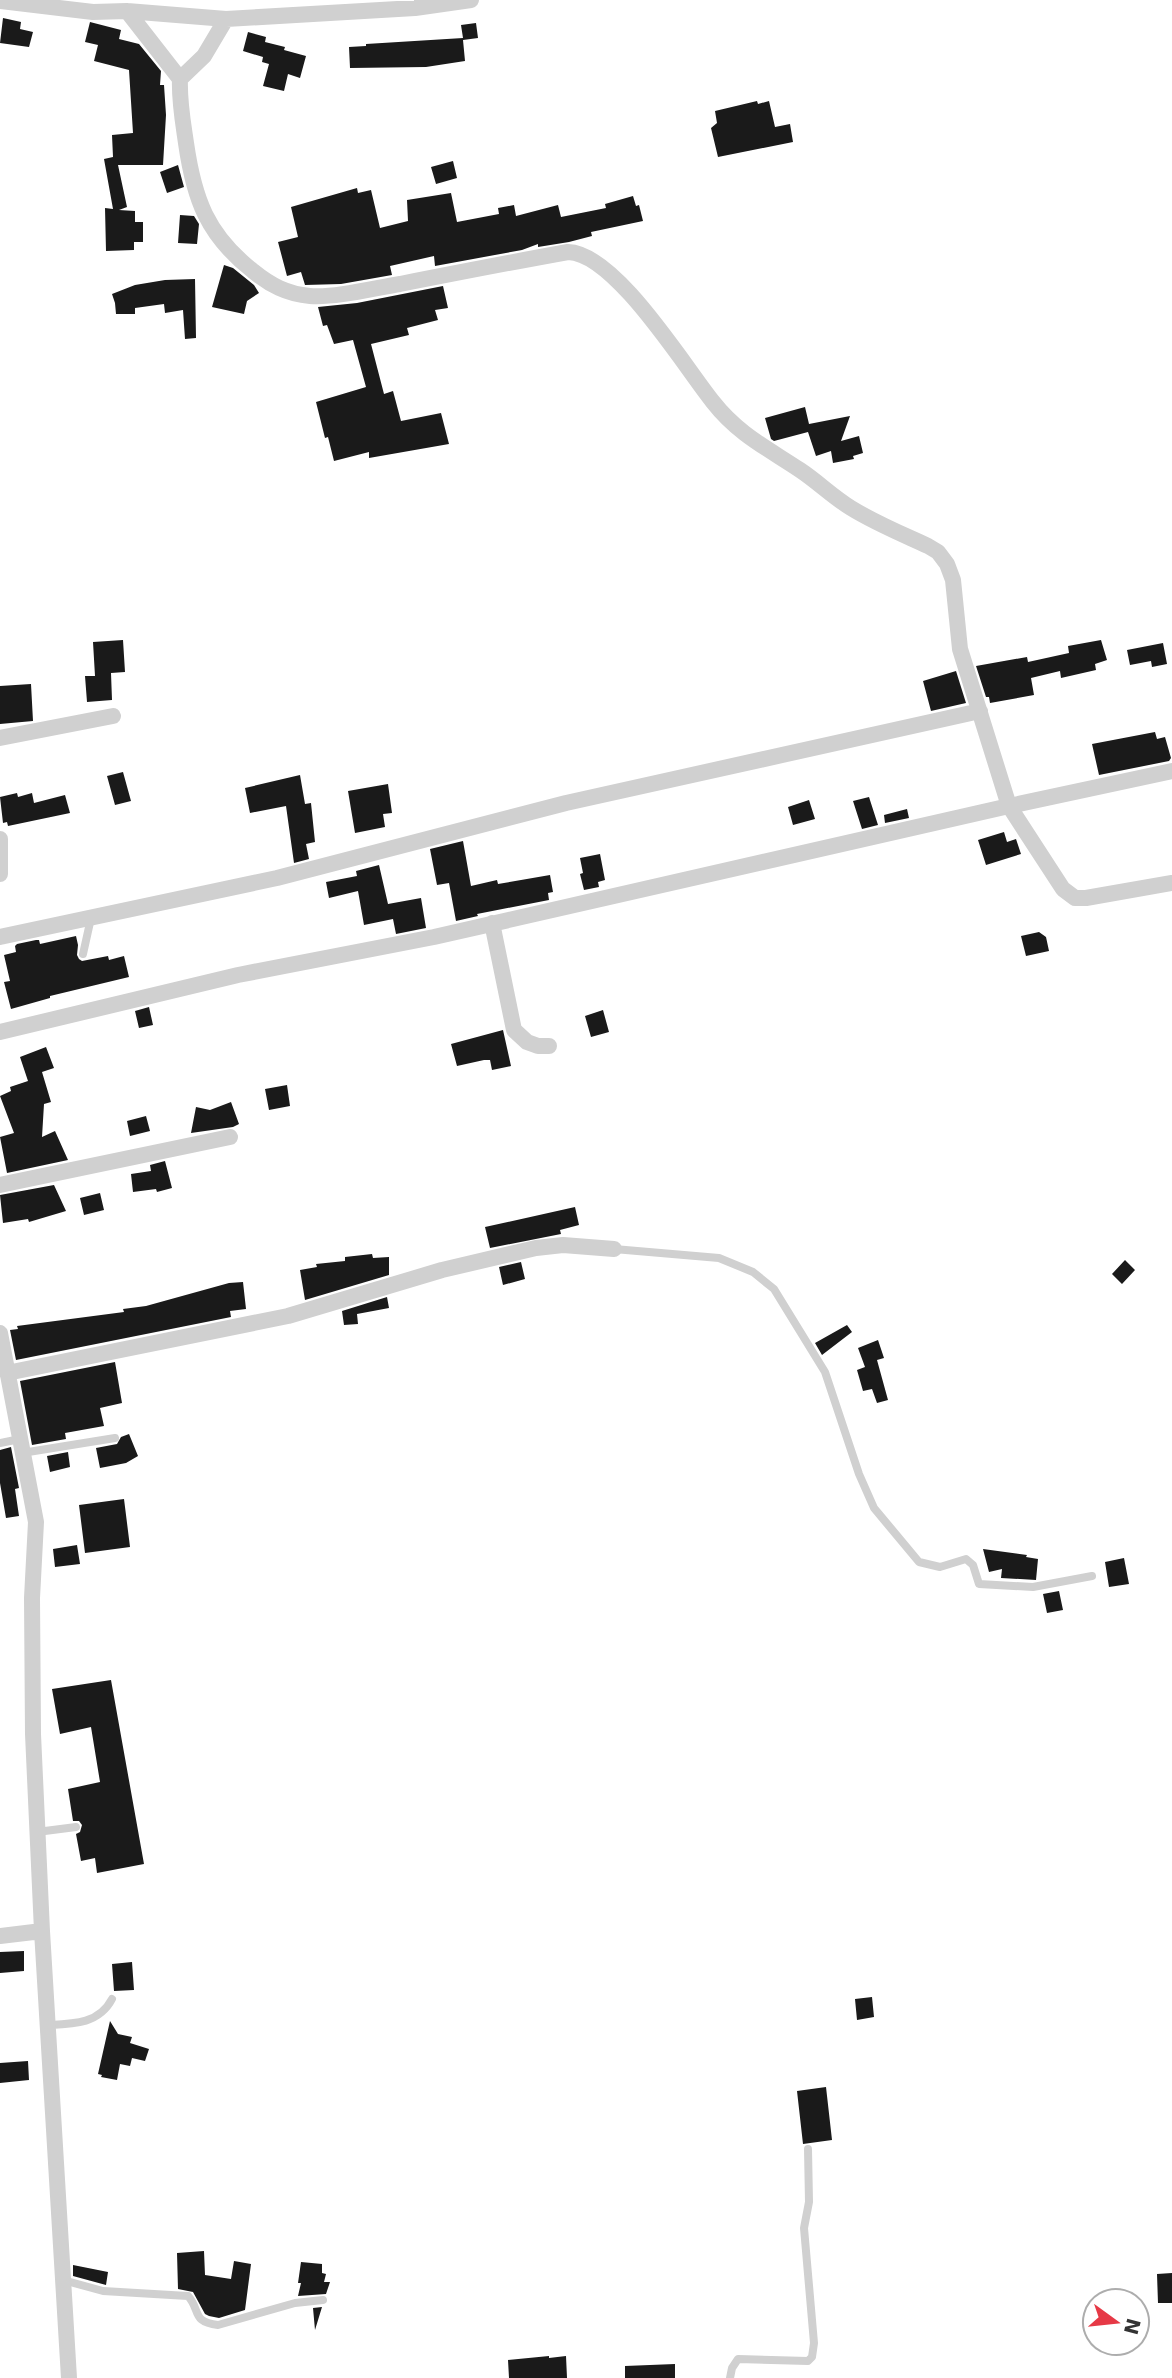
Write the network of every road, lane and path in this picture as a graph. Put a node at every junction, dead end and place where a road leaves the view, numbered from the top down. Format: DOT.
graph roads {
  1 [pos="471,0"];
  2 [pos="0,1"];
  3 [pos="127,10"];
  4 [pos="226,19"];
  5 [pos="180,79"];
  6 [pos="980,710"];
  7 [pos="113,716"];
  8 [pos="0,738"];
  9 [pos="1172,771"];
  10 [pos="1009,806"];
  11 [pos="0,839"];
  12 [pos="0,874"];
  13 [pos="1172,883"];
  14 [pos="91,918"];
  15 [pos="492,923"];
  16 [pos="0,937"];
  17 [pos="83,954"];
  18 [pos="0,1032"];
  19 [pos="549,1046"];
  20 [pos="230,1138"];
  21 [pos="0,1185"];
  22 [pos="614,1249"];
  23 [pos="0,1333"];
  24 [pos="7,1373"];
  25 [pos="115,1438"];
  26 [pos="0,1443"];
  27 [pos="21,1446"];
  28 [pos="1092,1576"];
  29 [pos="76,1827"];
  30 [pos="37,1832"];
  31 [pos="42,1931"];
  32 [pos="0,1936"];
  33 [pos="113,1999"];
  34 [pos="48,2025"];
  35 [pos="808,2149"];
  36 [pos="63,2280"];
  37 [pos="323,2300"];
  38 [pos="69,2378"];
  39 [pos="730,2378"];
  1 -- 4 [label="street"];
  2 -- 3 [label="street"];
  3 -- 4 [label="street"];
  3 -- 5 [label="street"];
  4 -- 5 [label="street"];
  5 -- 6 [label="street"];
  6 -- 10 [label="street"];
  6 -- 14 [label="street"];
  7 -- 8 [label="street"];
  9 -- 10 [label="street"];
  10 -- 13 [label="street"];
  10 -- 15 [label="street"];
  11 -- 12 [label="street"];
  14 -- 16 [label="street"];
  14 -- 17 [label="lane"];
  15 -- 18 [label="street"];
  15 -- 19 [label="street"];
  20 -- 21 [label="street"];
  22 -- 24 [label="street"];
  22 -- 28 [label="lane"];
  23 -- 24 [label="street"];
  24 -- 27 [label="street"];
  25 -- 27 [label="lane"];
  26 -- 27 [label="lane"];
  27 -- 30 [label="street"];
  29 -- 30 [label="lane"];
  30 -- 31 [label="street"];
  31 -- 32 [label="street"];
  31 -- 34 [label="street"];
  33 -- 34 [label="lane"];
  34 -- 36 [label="street"];
  35 -- 39 [label="lane"];
  36 -- 37 [label="lane"];
  36 -- 38 [label="street"];
}
